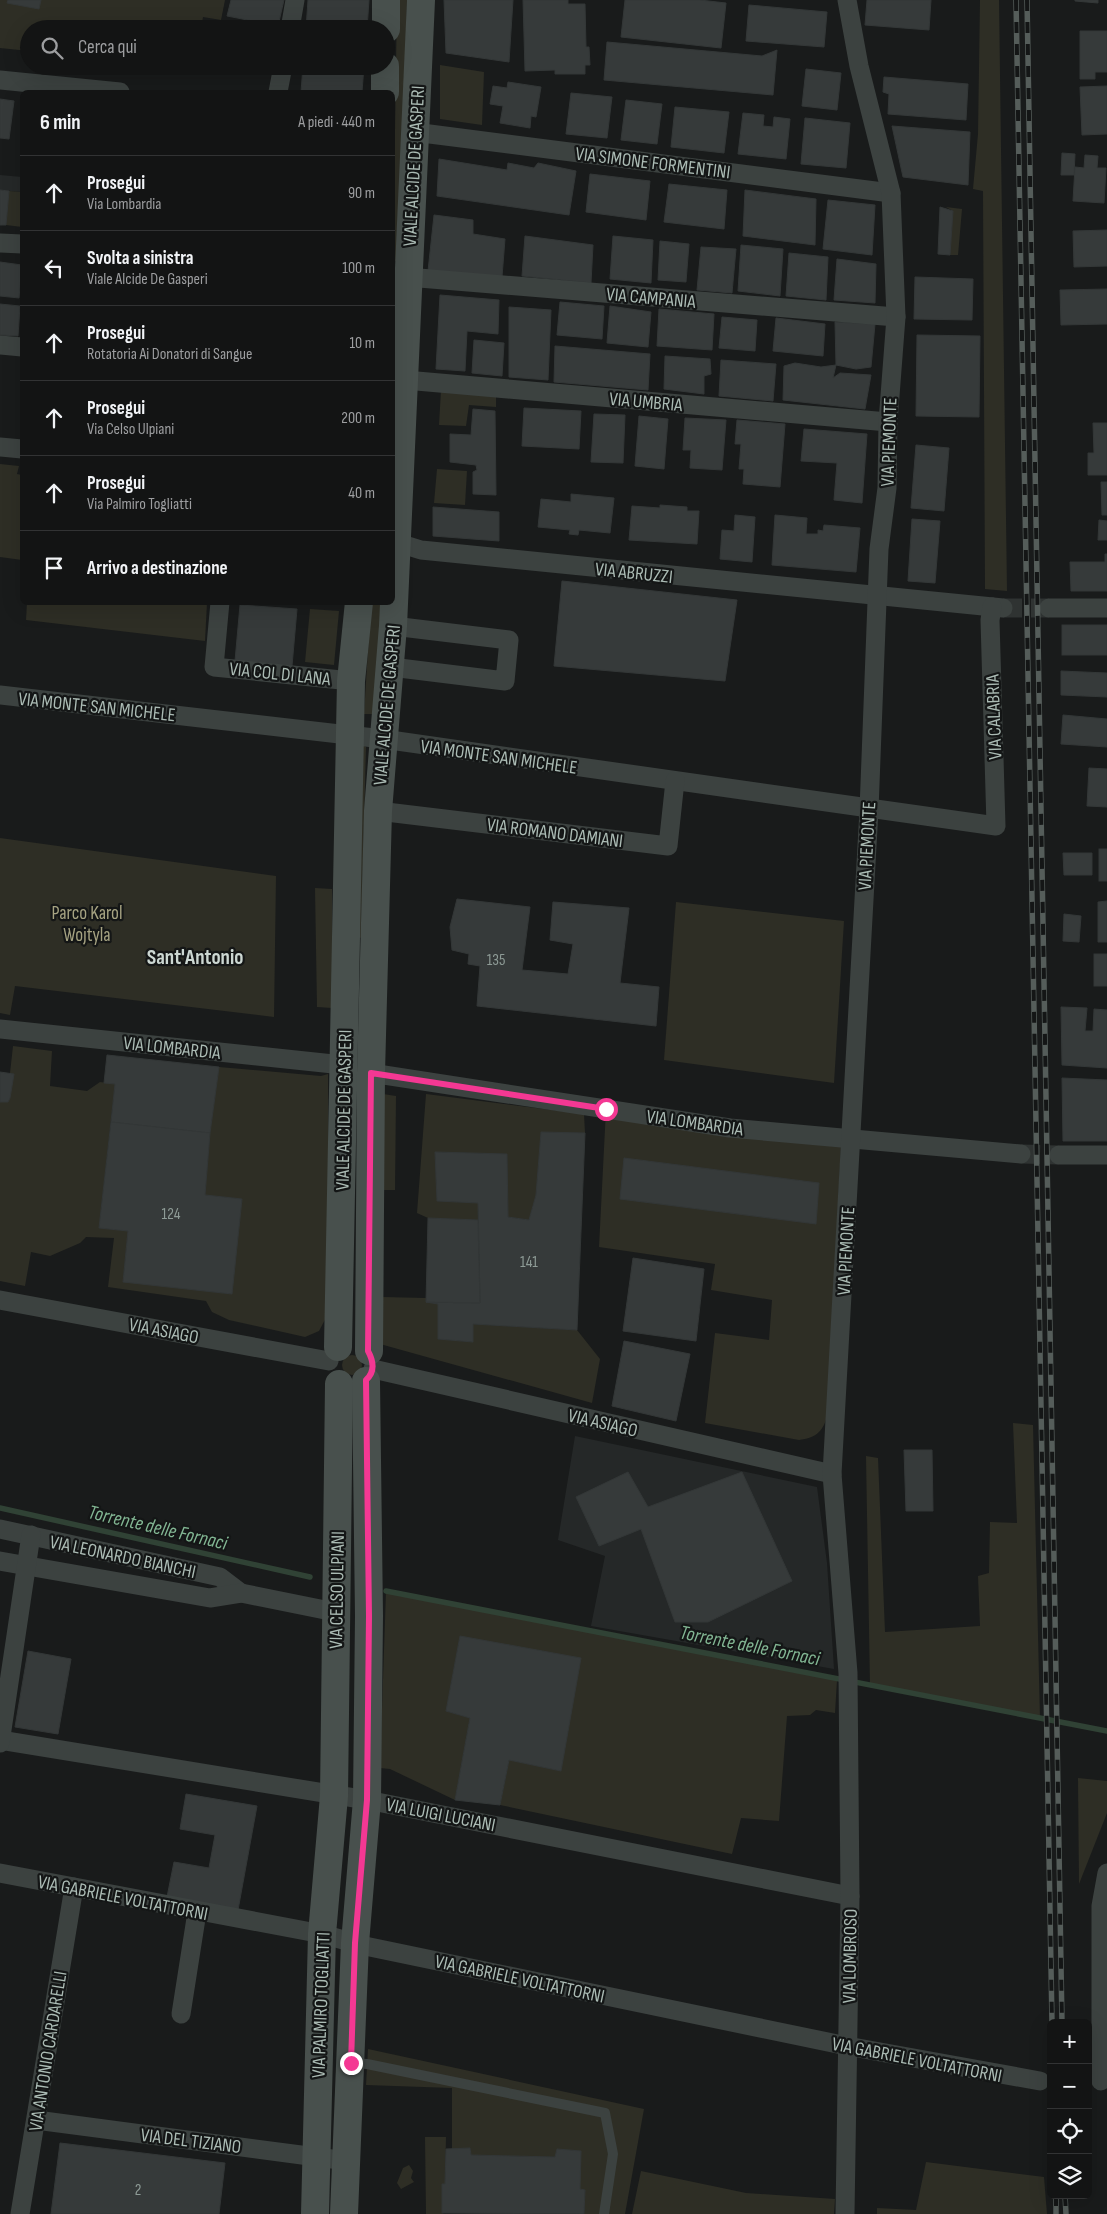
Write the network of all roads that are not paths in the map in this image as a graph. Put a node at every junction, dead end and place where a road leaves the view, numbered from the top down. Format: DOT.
graph roads {
  1 [pos="295,0"];
  2 [pos="386,0"];
  3 [pos="421,0"];
  4 [pos="846,0"];
  5 [pos="292,20"];
  6 [pos="386,20"];
  7 [pos="281,75"];
  8 [pos="385,75"];
  9 [pos="0,80"];
  10 [pos="100,90"];
  11 [pos="278,90"];
  12 [pos="385,90"];
  13 [pos="414,132"];
  14 [pos="891,193"];
  15 [pos="0,243"];
  16 [pos="20,244"];
  17 [pos="407,277"];
  18 [pos="896,317"];
  19 [pos="0,345"];
  20 [pos="20,347"];
  21 [pos="405,380"];
  22 [pos="888,422"];
  23 [pos="0,447"];
  24 [pos="20,449"];
  25 [pos="395,541"];
  26 [pos="878,597"];
  27 [pos="220,605"];
  28 [pos="358,605"];
  29 [pos="393,605"];
  30 [pos="997,607"];
  31 [pos="1050,608"];
  32 [pos="1107,608"];
  33 [pos="393,626"];
  34 [pos="391,667"];
  35 [pos="351,680"];
  36 [pos="0,695"];
  37 [pos="351,734"];
  38 [pos="383,739"];
  39 [pos="675,781"];
  40 [pos="869,810"];
  41 [pos="378,811"];
  42 [pos="996,826"];
  43 [pos="0,1029"];
  44 [pos="343,1065"];
  45 [pos="371,1073"];
  46 [pos="850,1140"];
  47 [pos="1021,1154"];
  48 [pos="1059,1155"];
  49 [pos="1107,1155"];
  50 [pos="0,1300"];
  51 [pos="335,1364"];
  52 [pos="369,1367"];
  53 [pos="832,1474"];
  54 [pos="0,1529"];
  55 [pos="31,1535"];
  56 [pos="0,1561"];
  57 [pos="26,1567"];
  58 [pos="241,1593"];
  59 [pos="335,1612"];
  60 [pos="848,1698"];
  61 [pos="0,1741"];
  62 [pos="334,1796"];
  63 [pos="367,1800"];
  64 [pos="0,1873"];
  65 [pos="1107,1873"];
  66 [pos="74,1887"];
  67 [pos="850,1896"];
  68 [pos="1104,1906"];
  69 [pos="197,1912"];
  70 [pos="322,1934"];
  71 [pos="355,1943"];
  72 [pos="181,2014"];
  73 [pos="847,2046"];
  74 [pos="351,2063"];
  75 [pos="1040,2081"];
  76 [pos="1099,2081"];
  77 [pos="36,2120"];
  78 [pos="315,2157"];
  79 [pos="347,2162"];
  80 [pos="20,2214"];
  81 [pos="314,2214"];
  82 [pos="344,2214"];
  83 [pos="604,2214"];
  84 [pos="845,2214"];
  1 -- 5 [label="street"];
  2 -- 6 [label="street"];
  3 -- 13 [label="street, VIALE ALCIDE DE GASPERI"];
  4 -- 14 [label="street, VIA PIEMONTE"];
  7 -- 11 [label="street"];
  8 -- 12 [label="street, VIALE ALCIDE DE GASPERI"];
  9 -- 10 [label="street"];
  13 -- 14 [label="street, VIA SIMONE FORMENTINI"];
  13 -- 17 [label="street, VIALE ALCIDE DE GASPERI"];
  14 -- 18 [label="street, VIA PIEMONTE"];
  15 -- 16 [label="street"];
  17 -- 18 [label="street, VIA CAMPANIA"];
  17 -- 21 [label="street, VIALE ALCIDE DE GASPERI"];
  18 -- 22 [label="street, VIA PIEMONTE"];
  19 -- 20 [label="street"];
  21 -- 22 [label="street, VIA UMBRIA"];
  21 -- 25 [label="street, VIALE ALCIDE DE GASPERI"];
  22 -- 26 [label="street, VIA PIEMONTE"];
  23 -- 24 [label="street"];
  25 -- 26 [label="street, VIA ABRUZZI"];
  26 -- 30 [label="street, VIA ABRUZZI"];
  26 -- 40 [label="street, VIA PIEMONTE"];
  27 -- 35 [label="street, VIA COL DI LANA"];
  28 -- 35 [label="street, VIALE ALCIDE DE GASPERI"];
  29 -- 33 [label="street, VIALE ALCIDE DE GASPERI"];
  30 -- 42 [label="street, VIA CALABRIA"];
  31 -- 32 [label="street"];
  33 -- 34 [label="street, VIALE ALCIDE DE GASPERI"];
  33 -- 34 [label="street"];
  34 -- 38 [label="street, VIALE ALCIDE DE GASPERI"];
  35 -- 37 [label="street, VIALE ALCIDE DE GASPERI"];
  36 -- 37 [label="street, VIA MONTE SAN MICHELE"];
  37 -- 38 [label="street, VIA MONTE SAN MICHELE"];
  37 -- 44 [label="street, VIALE ALCIDE DE GASPERI"];
  38 -- 39 [label="street, VIA MONTE SAN MICHELE"];
  38 -- 41 [label="street, VIALE ALCIDE DE GASPERI"];
  39 -- 40 [label="street, VIA MONTE SAN MICHELE"];
  39 -- 41 [label="street, VIA ROMANO DAMIANI"];
  40 -- 42 [label="street, VIA MONTE SAN MICHELE"];
  40 -- 46 [label="street, VIA PIEMONTE"];
  41 -- 45 [label="street, VIALE ALCIDE DE GASPERI"];
  43 -- 44 [label="street, VIA LOMBARDIA"];
  44 -- 51 [label="street, VIALE ALCIDE DE GASPERI"];
  45 -- 46 [label="street, VIA LOMBARDIA"];
  45 -- 52 [label="street, VIALE ALCIDE DE GASPERI"];
  46 -- 47 [label="street, VIA LOMBARDIA"];
  46 -- 53 [label="street, VIA PIEMONTE"];
  48 -- 49 [label="street"];
  50 -- 51 [label="street, VIA ASIAGO"];
  51 -- 52 [label="street"];
  51 -- 52 [label="street"];
  51 -- 59 [label="street, VIA CELSO ULPIANI"];
  52 -- 53 [label="street, VIA ASIAGO"];
  52 -- 63 [label="street, VIA CELSO ULPIANI"];
  53 -- 60 [label="street, VIA PIEMONTE"];
  54 -- 55 [label="street, VIA LEONARDO BIANCHI"];
  55 -- 57 [label="street"];
  55 -- 58 [label="street, VIA LEONARDO BIANCHI"];
  56 -- 57 [label="street, VIA LEONARDO BIANCHI"];
  57 -- 58 [label="street, VIA LEONARDO BIANCHI"];
  57 -- 61 [label="street"];
  58 -- 59 [label="street, VIA LEONARDO BIANCHI"];
  59 -- 62 [label="street, VIA CELSO ULPIANI"];
  60 -- 67 [label="street, VIA LOMBROSO"];
  61 -- 62 [label="street, VIA LUIGI LUCIANI"];
  62 -- 63 [label="street, VIA LUIGI LUCIANI"];
  62 -- 70 [label="street, VIA PALMIRO TOGLIATTI"];
  63 -- 67 [label="street, VIA LUIGI LUCIANI"];
  63 -- 71 [label="street, VIA CELSO ULPIANI"];
  64 -- 66 [label="street, VIA GABRIELE VOLTATTORNI"];
  65 -- 68 [label="street"];
  66 -- 69 [label="street, VIA GABRIELE VOLTATTORNI"];
  66 -- 77 [label="street, VIA ANTONIO CARDARELLI"];
  67 -- 73 [label="street, VIA LOMBROSO"];
  68 -- 76 [label="street"];
  69 -- 70 [label="street, VIA GABRIELE VOLTATTORNI"];
  69 -- 72 [label="street"];
  70 -- 71 [label="street, VIA GABRIELE VOLTATTORNI"];
  70 -- 78 [label="street, VIA PALMIRO TOGLIATTI"];
  71 -- 73 [label="street, VIA GABRIELE VOLTATTORNI"];
  71 -- 74 [label="street, VIA PALMIRO TOGLIATTI"];
  73 -- 75 [label="street, VIA GABRIELE VOLTATTORNI"];
  73 -- 84 [label="street, VIA LOMBROSO"];
  74 -- 79 [label="street, VIA PALMIRO TOGLIATTI"];
  74 -- 83 [label="lane"];
  77 -- 78 [label="street, VIA DEL TIZIANO"];
  77 -- 80 [label="street, VIA ANTONIO CARDARELLI"];
  78 -- 79 [label="street, VIA DEL TIZIANO"];
  78 -- 81 [label="street, VIA PALMIRO TOGLIATTI"];
  79 -- 82 [label="street, VIA PALMIRO TOGLIATTI"];
}
